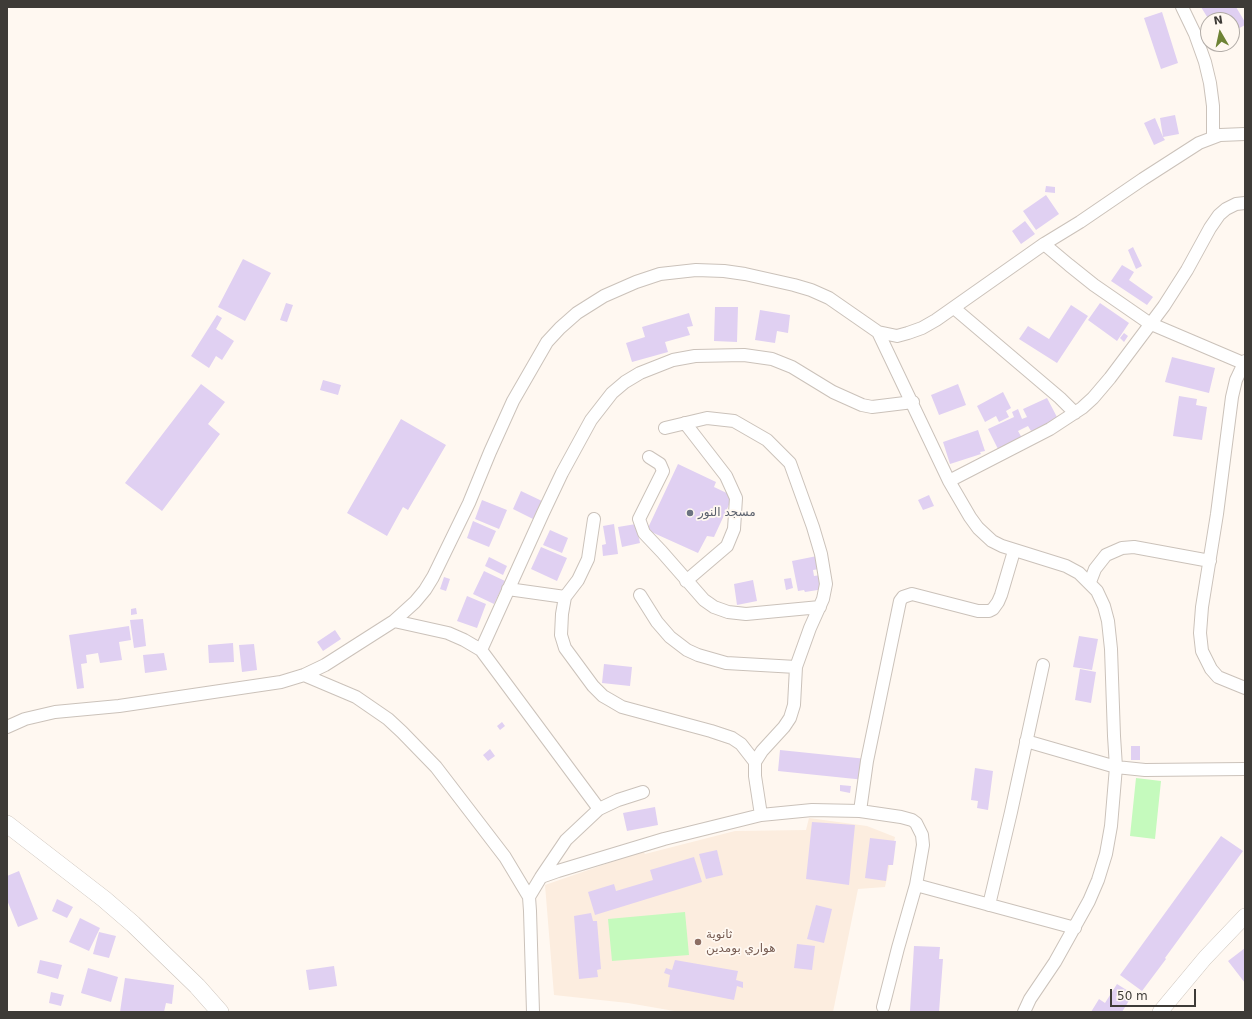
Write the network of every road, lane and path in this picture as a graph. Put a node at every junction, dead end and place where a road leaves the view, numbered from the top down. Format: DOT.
graph roads {
  1 [pos="1182,7"];
  2 [pos="1245,134"];
  3 [pos="1213,137"];
  4 [pos="1245,203"];
  5 [pos="1044,244"];
  6 [pos="954,308"];
  7 [pos="1150,324"];
  8 [pos="878,332"];
  9 [pos="1244,362"];
  10 [pos="913,402"];
  11 [pos="1075,413"];
  12 [pos="685,423"];
  13 [pos="665,428"];
  14 [pos="649,457"];
  15 [pos="949,481"];
  16 [pos="594,519"];
  17 [pos="1014,551"];
  18 [pos="1210,561"];
  19 [pos="686,581"];
  20 [pos="1090,582"];
  21 [pos="508,589"];
  22 [pos="640,595"];
  23 [pos="565,597"];
  24 [pos="820,607"];
  25 [pos="394,621"];
  26 [pos="481,650"];
  27 [pos="1043,665"];
  28 [pos="796,668"];
  29 [pos="304,676"];
  30 [pos="1245,688"];
  31 [pos="7,727"];
  32 [pos="1026,741"];
  33 [pos="755,762"];
  34 [pos="1116,767"];
  35 [pos="1245,769"];
  36 [pos="643,792"];
  37 [pos="599,809"];
  38 [pos="860,811"];
  39 [pos="761,815"];
  40 [pos="7,824"];
  41 [pos="541,877"];
  42 [pos="916,885"];
  43 [pos="529,897"];
  44 [pos="989,905"];
  45 [pos="1245,916"];
  46 [pos="1075,928"];
  47 [pos="883,1007"];
  48 [pos="220,1012"];
  49 [pos="533,1012"];
  50 [pos="1024,1012"];
  51 [pos="1160,1012"];
  1 -- 3 [label="street"];
  2 -- 3 [label="street"];
  3 -- 5 [label="street"];
  4 -- 7 [label="street"];
  5 -- 6 [label="street"];
  5 -- 7 [label="street"];
  6 -- 8 [label="street"];
  6 -- 11 [label="street"];
  7 -- 9 [label="street"];
  7 -- 11 [label="street"];
  8 -- 10 [label="street"];
  8 -- 25 [label="street"];
  9 -- 18 [label="street"];
  10 -- 15 [label="street"];
  10 -- 21 [label="street"];
  11 -- 15 [label="street"];
  12 -- 13 [label="street"];
  12 -- 19 [label="street"];
  12 -- 24 [label="street"];
  14 -- 19 [label="street"];
  15 -- 17 [label="street"];
  16 -- 23 [label="street"];
  17 -- 20 [label="street"];
  17 -- 38 [label="street"];
  18 -- 20 [label="street"];
  18 -- 30 [label="street"];
  19 -- 24 [label="street"];
  20 -- 34 [label="street"];
  21 -- 23 [label="street"];
  21 -- 26 [label="street"];
  22 -- 28 [label="street"];
  23 -- 33 [label="street"];
  24 -- 28 [label="street"];
  25 -- 26 [label="street"];
  25 -- 29 [label="street"];
  26 -- 37 [label="street"];
  27 -- 32 [label="street"];
  28 -- 33 [label="street"];
  29 -- 31 [label="street"];
  29 -- 43 [label="street"];
  32 -- 34 [label="street"];
  32 -- 44 [label="street"];
  33 -- 39 [label="street"];
  34 -- 35 [label="street"];
  34 -- 46 [label="street"];
  36 -- 37 [label="street"];
  37 -- 41 [label="street"];
  38 -- 39 [label="street"];
  38 -- 42 [label="street"];
  39 -- 41 [label="street"];
  40 -- 48 [label="main road"];
  41 -- 43 [label="street"];
  42 -- 44 [label="street"];
  42 -- 47 [label="street"];
  43 -- 49 [label="street"];
  44 -- 46 [label="street"];
  45 -- 51 [label="street"];
  46 -- 50 [label="street"];
}
